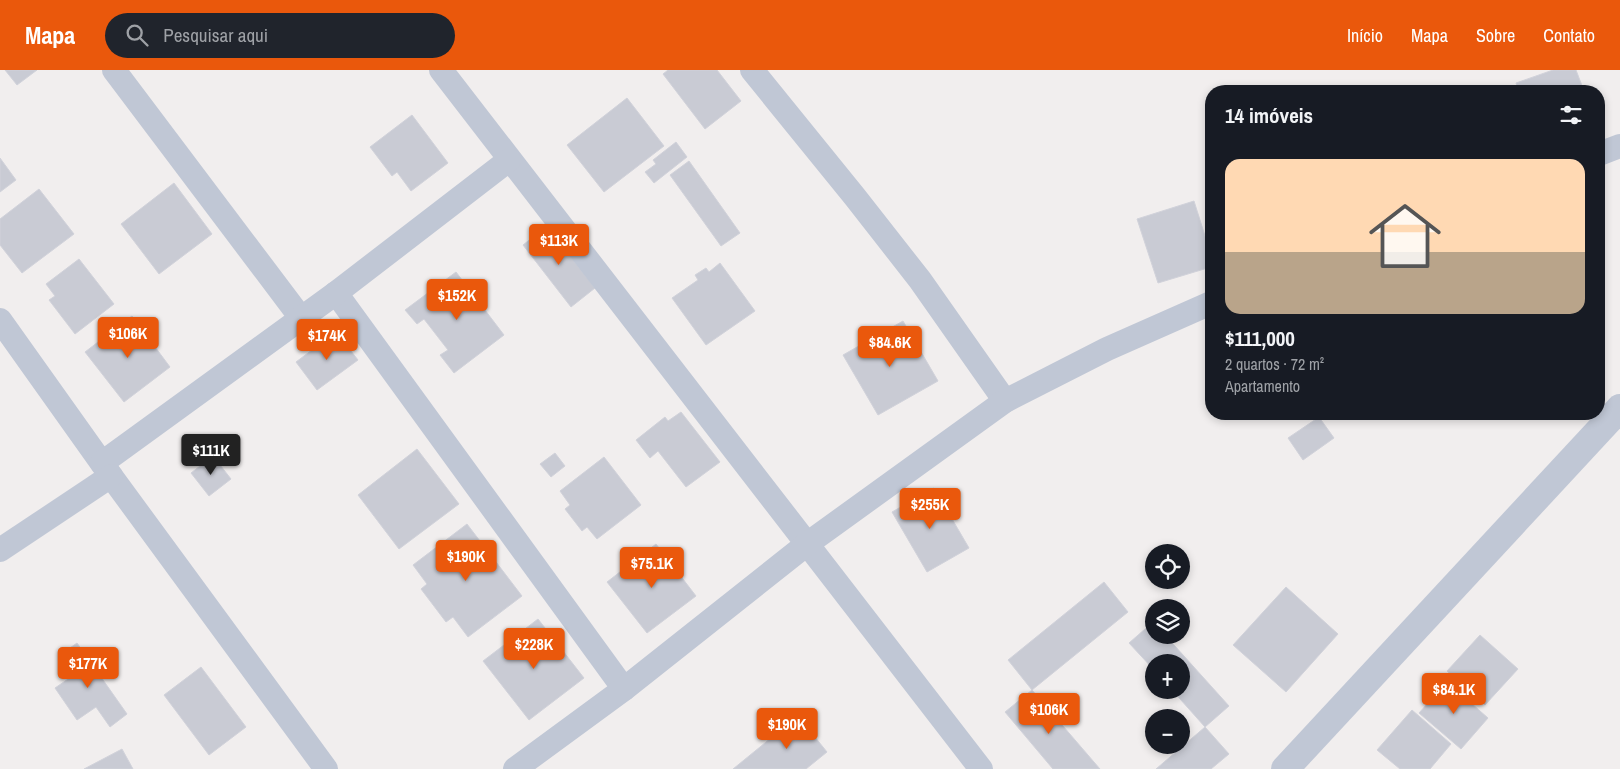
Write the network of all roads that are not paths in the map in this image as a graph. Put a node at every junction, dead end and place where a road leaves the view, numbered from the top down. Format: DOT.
graph roads {
  1 [pos="114,70"];
  2 [pos="441,70"];
  3 [pos="752,70"];
  4 [pos="1620,146"];
  5 [pos="1605,152"];
  6 [pos="509,160"];
  7 [pos="336,293"];
  8 [pos="1205,306"];
  9 [pos="301,318"];
  10 [pos="0,320"];
  11 [pos="1005,401"];
  12 [pos="1620,408"];
  13 [pos="106,470"];
  14 [pos="807,544"];
  15 [pos="0,550"];
  16 [pos="624,689"];
  17 [pos="326,769"];
  18 [pos="515,769"];
  19 [pos="981,769"];
  20 [pos="1285,769"];
  1 -- 9 [label="street"];
  2 -- 6 [label="street"];
  3 -- 11 [label="street"];
  4 -- 5 [label="street"];
  6 -- 7 [label="street"];
  6 -- 14 [label="street"];
  7 -- 9 [label="street"];
  7 -- 16 [label="street"];
  8 -- 11 [label="street"];
  9 -- 13 [label="street"];
  10 -- 13 [label="street"];
  11 -- 14 [label="street"];
  12 -- 20 [label="street"];
  13 -- 15 [label="street"];
  13 -- 17 [label="street"];
  14 -- 16 [label="street"];
  14 -- 19 [label="street"];
  16 -- 18 [label="street"];
}
